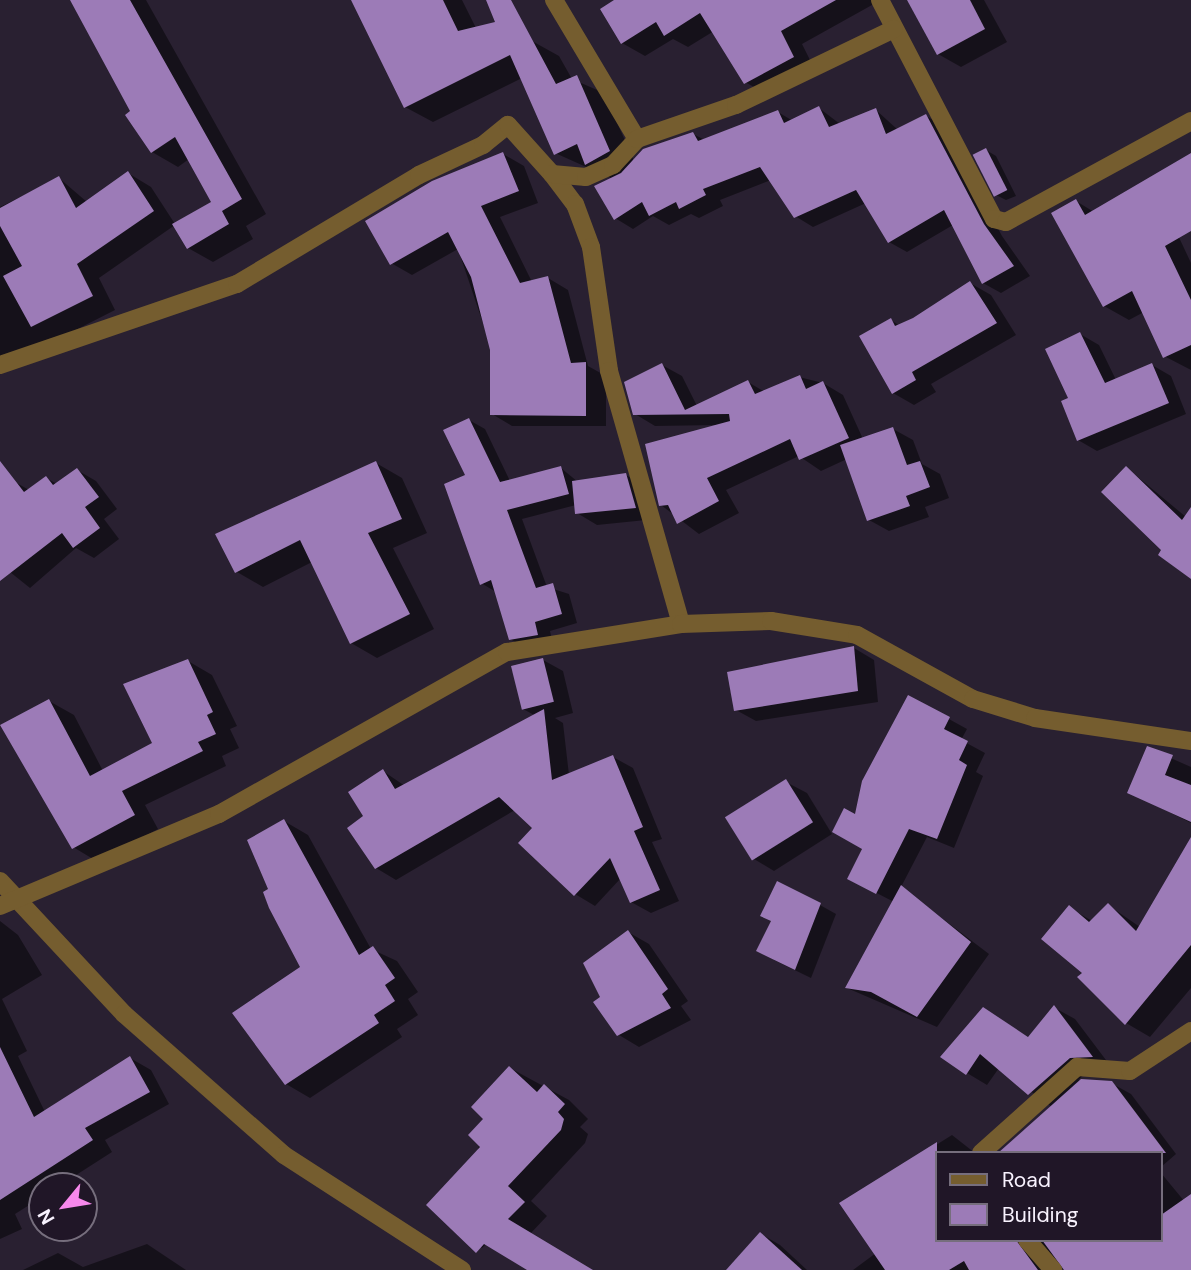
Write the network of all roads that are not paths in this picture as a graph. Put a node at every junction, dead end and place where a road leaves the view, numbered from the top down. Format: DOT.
graph roads {
  1 [pos="554,0"];
  2 [pos="880,0"];
  3 [pos="894,29"];
  4 [pos="1191,121"];
  5 [pos="637,139"];
  6 [pos="552,174"];
  7 [pos="0,365"];
  8 [pos="681,624"];
  9 [pos="1191,741"];
  10 [pos="0,881"];
  11 [pos="7,902"];
  12 [pos="1191,1031"];
  13 [pos="983,1151"];
  14 [pos="1029,1242"];
  15 [pos="462,1270"];
  16 [pos="1053,1270"];
  1 -- 5 [label="street"];
  2 -- 3 [label="street"];
  3 -- 4 [label="street"];
  3 -- 5 [label="street"];
  5 -- 6 [label="street"];
  6 -- 7 [label="street"];
  6 -- 8 [label="street"];
  8 -- 9 [label="street"];
  8 -- 11 [label="street"];
  10 -- 11 [label="street"];
  11 -- 15 [label="street"];
  12 -- 13 [label="street"];
  14 -- 16 [label="street"];
}
